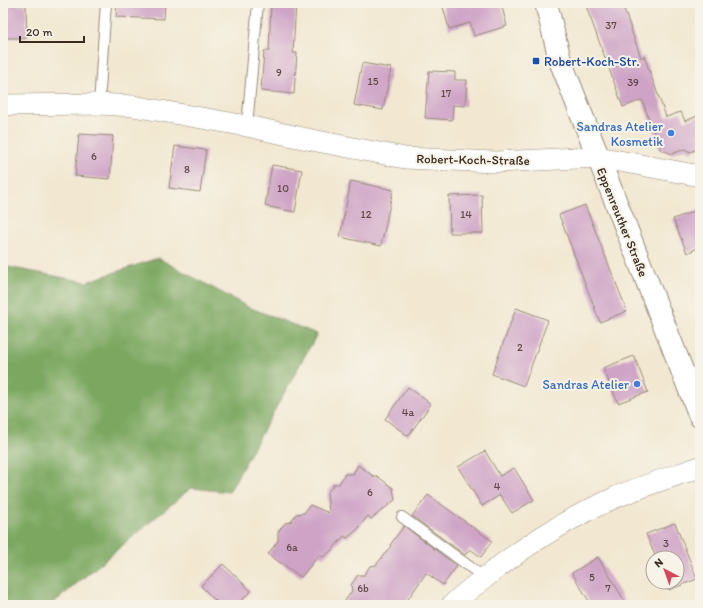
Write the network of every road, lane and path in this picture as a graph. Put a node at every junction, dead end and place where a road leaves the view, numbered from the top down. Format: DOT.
graph roads {
  1 [pos="106,3"];
  2 [pos="258,3"];
  3 [pos="546,3"];
  4 [pos="98,104"];
  5 [pos="3,105"];
  6 [pos="247,126"];
  7 [pos="598,157"];
  8 [pos="700,176"];
  9 [pos="700,416"];
  10 [pos="700,466"];
  11 [pos="402,517"];
  12 [pos="485,578"];
  13 [pos="452,605"];
  1 -- 4 [label="lane"];
  2 -- 6 [label="lane"];
  3 -- 7 [label="main road, Eppenreuther Straße"];
  4 -- 5 [label="street, Robert-Koch-Straße"];
  4 -- 6 [label="street, Robert-Koch-Straße"];
  6 -- 7 [label="street, Robert-Koch-Straße"];
  7 -- 8 [label="street, Robert-Koch-Straße"];
  7 -- 9 [label="main road, Eppenreuther Straße"];
  10 -- 12 [label="street"];
  11 -- 12 [label="lane"];
  12 -- 13 [label="street"];
}
